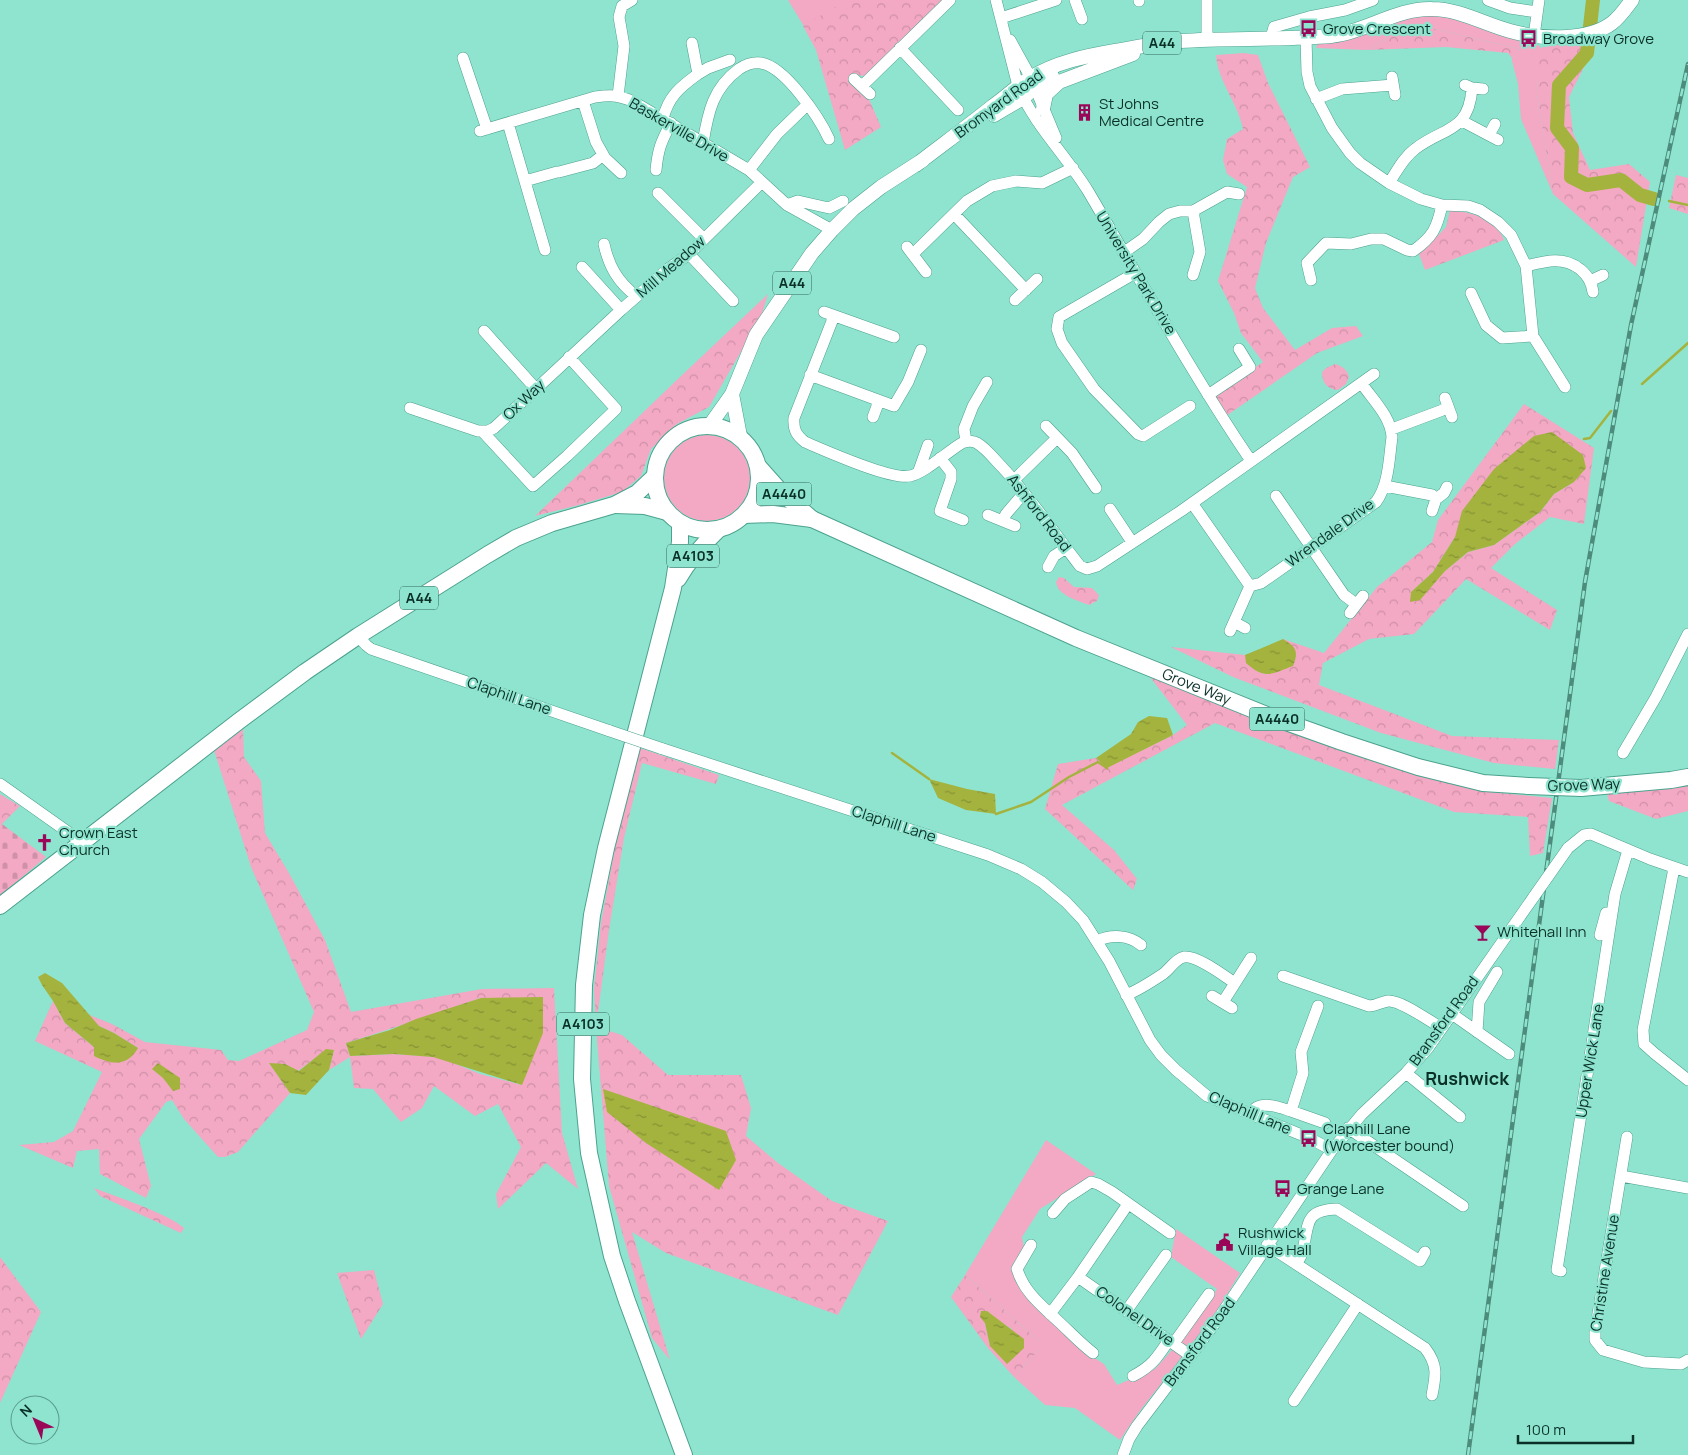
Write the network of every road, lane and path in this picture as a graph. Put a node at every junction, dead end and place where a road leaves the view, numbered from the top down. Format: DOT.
graph roads {
  1 [pos="632,0"];
  2 [pos="950,0"];
  3 [pos="996,0"];
  4 [pos="1056,0"];
  5 [pos="1075,0"];
  6 [pos="1207,0"];
  7 [pos="1373,0"];
  8 [pos="1488,0"];
  9 [pos="1632,0"];
  10 [pos="1538,6"];
  11 [pos="1082,19"];
  12 [pos="1003,24"];
  13 [pos="1534,36"];
  14 [pos="1271,38"];
  15 [pos="1306,38"];
  16 [pos="1207,40"];
  17 [pos="1167,42"];
  18 [pos="692,43"];
  19 [pos="900,48"];
  20 [pos="463,58"];
  21 [pos="730,60"];
  22 [pos="698,74"];
  23 [pos="1032,83"];
  24 [pos="862,86"];
  25 [pos="1393,86"];
  26 [pos="1474,87"];
  27 [pos="1021,92"];
  28 [pos="618,96"];
  29 [pos="1316,99"];
  30 [pos="583,101"];
  31 [pos="808,104"];
  32 [pos="1043,109"];
  33 [pos="958,111"];
  34 [pos="667,121"];
  35 [pos="1462,121"];
  36 [pos="508,123"];
  37 [pos="1495,124"];
  38 [pos="829,139"];
  39 [pos="703,143"];
  40 [pos="1060,150"];
  41 [pos="603,154"];
  42 [pos="1073,168"];
  43 [pos="656,170"];
  44 [pos="749,170"];
  45 [pos="621,173"];
  46 [pos="525,181"];
  47 [pos="762,182"];
  48 [pos="1389,183"];
  49 [pos="658,193"];
  50 [pos="1239,194"];
  51 [pos="843,201"];
  52 [pos="787,205"];
  53 [pos="1442,205"];
  54 [pos="1193,211"];
  55 [pos="954,214"];
  56 [pos="832,230"];
  57 [pos="704,239"];
  58 [pos="604,244"];
  59 [pos="545,250"];
  60 [pos="1123,253"];
  61 [pos="689,254"];
  62 [pos="1526,266"];
  63 [pos="582,267"];
  64 [pos="926,272"];
  65 [pos="1134,273"];
  66 [pos="1603,275"];
  67 [pos="1193,276"];
  68 [pos="1037,279"];
  69 [pos="1311,280"];
  70 [pos="1026,290"];
  71 [pos="1471,294"];
  72 [pos="636,296"];
  73 [pos="1015,300"];
  74 [pos="733,302"];
  75 [pos="621,310"];
  76 [pos="484,331"];
  77 [pos="1533,336"];
  78 [pos="894,337"];
  79 [pos="1240,349"];
  80 [pos="921,350"];
  81 [pos="566,360"];
  82 [pos="1374,374"];
  83 [pos="810,375"];
  84 [pos="987,382"];
  85 [pos="1362,384"];
  86 [pos="1565,387"];
  87 [pos="536,389"];
  88 [pos="732,394"];
  89 [pos="1208,395"];
  90 [pos="879,401"];
  91 [pos="1190,406"];
  92 [pos="410,408"];
  93 [pos="1448,408"];
  94 [pos="873,417"];
  95 [pos="710,425"];
  96 [pos="1046,426"];
  97 [pos="1392,429"];
  98 [pos="483,432"];
  99 [pos="740,436"];
  100 [pos="1057,438"];
  101 [pos="966,441"];
  102 [pos="928,445"];
  103 [pos="940,458"];
  104 [pos="1251,461"];
  105 [pos="758,466"];
  106 [pos="918,473"];
  107 [pos="654,477"];
  108 [pos="1014,480"];
  109 [pos="1385,486"];
  110 [pos="1447,486"];
  111 [pos="1096,488"];
  112 [pos="1024,493"];
  113 [pos="1276,496"];
  114 [pos="1436,499"];
  115 [pos="1192,502"];
  116 [pos="614,505"];
  117 [pos="1110,509"];
  118 [pos="1432,511"];
  119 [pos="744,515"];
  120 [pos="988,515"];
  121 [pos="673,518"];
  122 [pos="812,519"];
  123 [pos="963,520"];
  124 [pos="1003,520"];
  125 [pos="1015,526"];
  126 [pos="719,529"];
  127 [pos="1132,542"];
  128 [pos="1066,548"];
  129 [pos="1311,548"];
  130 [pos="1048,567"];
  131 [pos="1250,586"];
  132 [pos="673,588"];
  133 [pos="1356,604"];
  134 [pos="1245,628"];
  135 [pos="1688,634"];
  136 [pos="358,636"];
  137 [pos="1623,752"];
  138 [pos="1688,777"];
  139 [pos="0,784"];
  140 [pos="82,842"];
  141 [pos="1628,850"];
  142 [pos="1674,868"];
  143 [pos="1688,872"];
  144 [pos="1616,894"];
  145 [pos="0,906"];
  146 [pos="1600,935"];
  147 [pos="1097,941"];
  148 [pos="1141,945"];
  149 [pos="1251,958"];
  150 [pos="1497,972"];
  151 [pos="1283,976"];
  152 [pos="1235,983"];
  153 [pos="1126,995"];
  154 [pos="1212,996"];
  155 [pos="1318,1006"];
  156 [pos="1452,1014"];
  157 [pos="1442,1028"];
  158 [pos="1477,1032"];
  159 [pos="1509,1054"];
  160 [pos="1406,1072"];
  161 [pos="1688,1080"];
  162 [pos="1291,1111"];
  163 [pos="1251,1114"];
  164 [pos="1460,1117"];
  165 [pos="1325,1124"];
  166 [pos="1348,1128"];
  167 [pos="1627,1137"];
  168 [pos="1332,1150"];
  169 [pos="1620,1176"];
  170 [pos="1688,1188"];
  171 [pos="1128,1204"];
  172 [pos="1463,1206"];
  173 [pos="1053,1213"];
  174 [pos="1170,1233"];
  175 [pos="1031,1245"];
  176 [pos="1267,1245"];
  177 [pos="1425,1252"];
  178 [pos="1166,1255"];
  179 [pos="1296,1264"];
  180 [pos="1561,1271"];
  181 [pos="1078,1277"];
  182 [pos="1209,1294"];
  183 [pos="1358,1304"];
  184 [pos="1127,1310"];
  185 [pos="1050,1314"];
  186 [pos="1172,1341"];
  187 [pos="1093,1353"];
  188 [pos="1191,1356"];
  189 [pos="1688,1360"];
  190 [pos="1133,1376"];
  191 [pos="1432,1395"];
  192 [pos="1294,1401"];
  193 [pos="684,1455"];
  194 [pos="1122,1455"];
  1 -- 28 [label="street"];
  2 -- 19 [label="street"];
  3 -- 12 [label="street"];
  4 -- 12 [label="street"];
  5 -- 11 [label="street"];
  6 -- 16 [label="street"];
  7 -- 14 [label="street"];
  8 -- 10 [label="street"];
  9 -- 13 [label="main road, Bromyard Road / A44"];
  10 -- 13 [label="street"];
  12 -- 23 [label="street"];
  12 -- 27 [label="street"];
  13 -- 15 [label="main road, Bromyard Road / A44"];
  14 -- 15 [label="main road, Bromyard Road / A44"];
  14 -- 16 [label="main road, Bromyard Road / A44"];
  15 -- 29 [label="street"];
  16 -- 17 [label="main road, Bromyard Road / A44"];
  17 -- 23 [label="main road, Bromyard Road / A44"];
  17 -- 32 [label="main road"];
  18 -- 22 [label="street"];
  19 -- 24 [label="street"];
  19 -- 33 [label="street"];
  20 -- 36 [label="street, Baskerville Drive"];
  21 -- 22 [label="street"];
  22 -- 34 [label="street"];
  23 -- 27 [label="main road, Bromyard Road / A44"];
  23 -- 32 [label="street"];
  25 -- 29 [label="street"];
  26 -- 35 [label="street"];
  27 -- 40 [label="street, University Park Drive"];
  27 -- 56 [label="main road, Bromyard Road / A44"];
  28 -- 30 [label="street, Baskerville Drive"];
  28 -- 34 [label="street, Baskerville Drive"];
  29 -- 48 [label="street"];
  30 -- 36 [label="street, Baskerville Drive"];
  30 -- 41 [label="street"];
  31 -- 38 [label="street"];
  31 -- 39 [label="street"];
  31 -- 44 [label="street"];
  32 -- 40 [label="street"];
  34 -- 39 [label="street, Baskerville Drive"];
  34 -- 43 [label="street"];
  35 -- 37 [label="street"];
  35 -- 48 [label="street"];
  36 -- 46 [label="street"];
  39 -- 44 [label="street, Baskerville Drive"];
  40 -- 42 [label="street, University Park Drive"];
  41 -- 45 [label="street"];
  41 -- 46 [label="street"];
  42 -- 55 [label="street"];
  42 -- 60 [label="street, University Park Drive"];
  44 -- 47 [label="street, Baskerville Drive"];
  46 -- 59 [label="street"];
  47 -- 52 [label="street, Baskerville Drive"];
  47 -- 57 [label="street, Mill Meadow"];
  48 -- 53 [label="street"];
  49 -- 57 [label="street"];
  50 -- 54 [label="street"];
  51 -- 52 [label="street"];
  52 -- 56 [label="street, Baskerville Drive"];
  53 -- 62 [label="street"];
  53 -- 69 [label="street"];
  54 -- 60 [label="street"];
  54 -- 67 [label="street"];
  55 -- 64 [label="street"];
  55 -- 70 [label="street"];
  56 -- 88 [label="main road, Bromyard Road / A44"];
  57 -- 61 [label="street, Mill Meadow"];
  58 -- 72 [label="street"];
  60 -- 65 [label="street, University Park Drive"];
  61 -- 72 [label="street, Mill Meadow"];
  61 -- 74 [label="street"];
  62 -- 66 [label="street"];
  62 -- 77 [label="street"];
  63 -- 75 [label="street"];
  65 -- 89 [label="street, University Park Drive"];
  65 -- 91 [label="street"];
  68 -- 70 [label="street"];
  70 -- 73 [label="street"];
  71 -- 77 [label="street"];
  72 -- 75 [label="street, Mill Meadow"];
  75 -- 81 [label="street, Ox Way"];
  76 -- 87 [label="street"];
  77 -- 86 [label="street"];
  78 -- 83 [label="street"];
  79 -- 89 [label="street"];
  80 -- 90 [label="street"];
  81 -- 87 [label="street, Ox Way"];
  81 -- 98 [label="street"];
  82 -- 85 [label="street, Ashford Road"];
  83 -- 90 [label="street"];
  83 -- 106 [label="street"];
  84 -- 101 [label="street"];
  85 -- 97 [label="street"];
  85 -- 104 [label="street, Ashford Road"];
  87 -- 98 [label="street, Ox Way"];
  88 -- 95 [label="main road, Bromyard Road / A44"];
  88 -- 99 [label="main road"];
  89 -- 104 [label="street, University Park Drive"];
  90 -- 94 [label="street"];
  92 -- 98 [label="street"];
  93 -- 97 [label="street"];
  95 -- 99 [label="highway"];
  95 -- 107 [label="highway"];
  96 -- 100 [label="street"];
  97 -- 109 [label="street, Wrendale Drive"];
  99 -- 105 [label="highway"];
  100 -- 108 [label="street"];
  100 -- 111 [label="street"];
  101 -- 103 [label="street"];
  101 -- 108 [label="street, Ashford Road"];
  102 -- 106 [label="street"];
  103 -- 106 [label="street"];
  103 -- 123 [label="street"];
  104 -- 115 [label="street, Ashford Road"];
  105 -- 119 [label="highway"];
  105 -- 122 [label="highway, Grove Way / A4440"];
  107 -- 116 [label="highway, A44"];
  107 -- 121 [label="highway"];
  108 -- 112 [label="street, Ashford Road"];
  109 -- 114 [label="street"];
  109 -- 129 [label="street, Wrendale Drive"];
  110 -- 114 [label="street"];
  112 -- 124 [label="street"];
  112 -- 128 [label="street, Ashford Road"];
  113 -- 129 [label="street"];
  114 -- 118 [label="street"];
  115 -- 127 [label="street, Ashford Road"];
  115 -- 131 [label="street"];
  116 -- 121 [label="highway, A44"];
  116 -- 136 [label="highway, A44"];
  117 -- 127 [label="street"];
  119 -- 122 [label="highway, Grove Way / A4440"];
  119 -- 126 [label="highway"];
  120 -- 124 [label="street"];
  121 -- 126 [label="highway"];
  121 -- 132 [label="highway, A4103"];
  122 -- 138 [label="highway, Grove Way / A4440, bridge"];
  124 -- 125 [label="street"];
  126 -- 132 [label="highway, A4103"];
  127 -- 128 [label="street, Ashford Road"];
  128 -- 130 [label="street"];
  129 -- 131 [label="street, Wrendale Drive"];
  129 -- 133 [label="street"];
  131 -- 134 [label="street"];
  132 -- 193 [label="highway, A4103"];
  135 -- 137 [label="street"];
  136 -- 140 [label="highway, A44"];
  136 -- 147 [label="street, Claphill Lane, bridge"];
  139 -- 140 [label="street"];
  140 -- 145 [label="highway, A44"];
  141 -- 142 [label="street"];
  141 -- 144 [label="street, Upper Wick Lane"];
  141 -- 156 [label="street, Bransford Road, bridge"];
  142 -- 143 [label="street"];
  142 -- 161 [label="street"];
  144 -- 146 [label="street"];
  144 -- 180 [label="street, Upper Wick Lane"];
  147 -- 148 [label="street"];
  147 -- 153 [label="street, Claphill Lane"];
  149 -- 152 [label="street"];
  150 -- 158 [label="street"];
  151 -- 157 [label="street"];
  152 -- 153 [label="street"];
  152 -- 154 [label="street"];
  153 -- 163 [label="street, Claphill Lane"];
  155 -- 162 [label="street"];
  156 -- 157 [label="street, Bransford Road"];
  156 -- 158 [label="street"];
  157 -- 160 [label="street, Bransford Road"];
  158 -- 159 [label="street"];
  160 -- 164 [label="street"];
  160 -- 166 [label="street, Bransford Road"];
  162 -- 163 [label="street"];
  162 -- 165 [label="street"];
  163 -- 168 [label="street, Claphill Lane"];
  166 -- 168 [label="street, Bransford Road"];
  166 -- 172 [label="street"];
  167 -- 169 [label="street, Christine Avenue"];
  168 -- 176 [label="street, Bransford Road"];
  169 -- 170 [label="street"];
  169 -- 189 [label="street, Christine Avenue"];
  171 -- 173 [label="street"];
  171 -- 174 [label="street"];
  171 -- 181 [label="street"];
  175 -- 185 [label="street"];
  176 -- 179 [label="street"];
  176 -- 188 [label="street, Bransford Road"];
  177 -- 179 [label="street"];
  178 -- 184 [label="street"];
  179 -- 183 [label="street"];
  181 -- 184 [label="street, Colonel Drive"];
  181 -- 185 [label="street"];
  182 -- 186 [label="street"];
  183 -- 191 [label="street"];
  183 -- 192 [label="street"];
  184 -- 186 [label="street, Colonel Drive"];
  185 -- 187 [label="street"];
  186 -- 188 [label="street, Colonel Drive"];
  186 -- 190 [label="street"];
  188 -- 194 [label="street, Bransford Road"];
}
